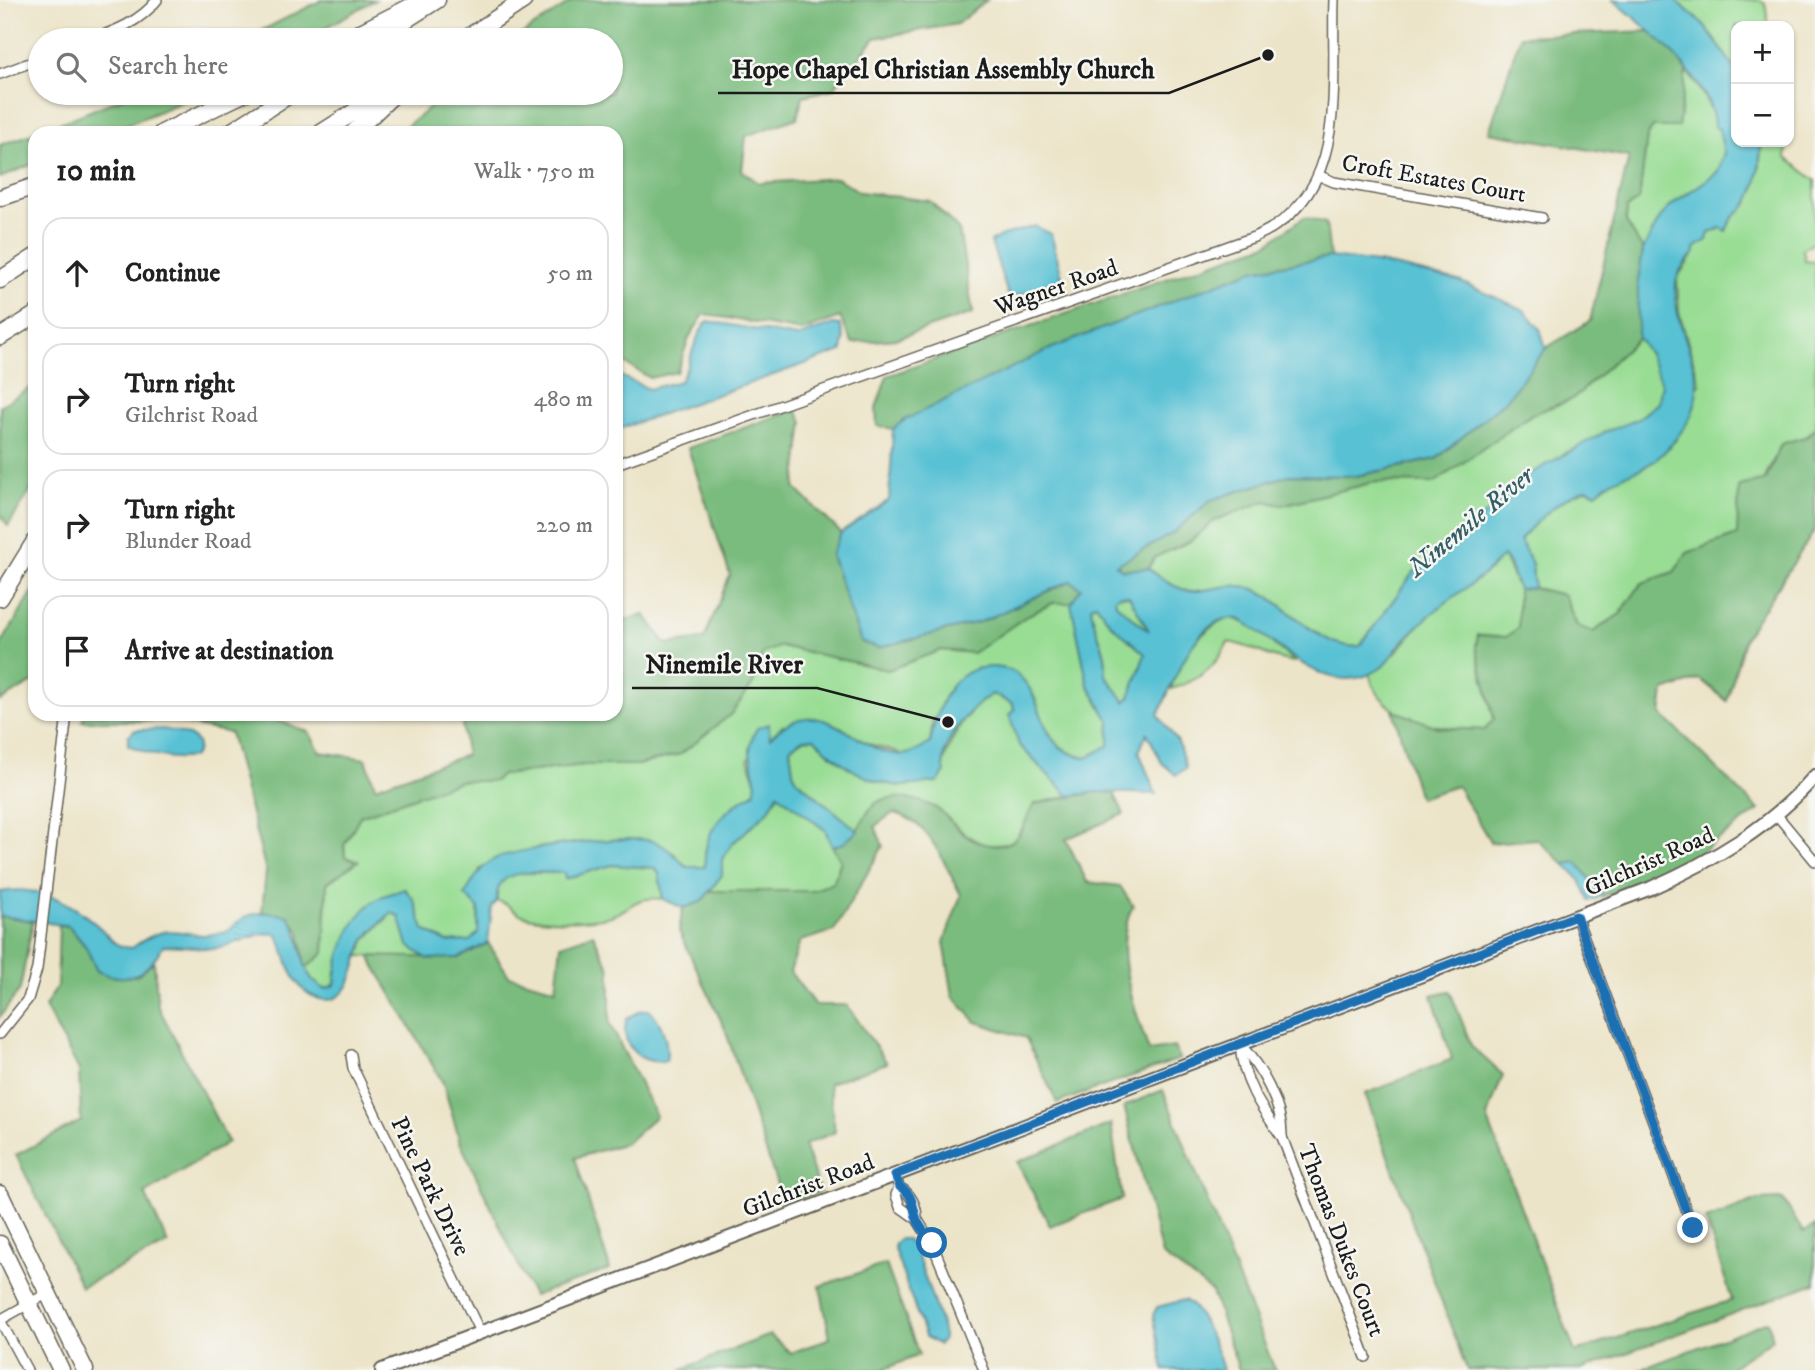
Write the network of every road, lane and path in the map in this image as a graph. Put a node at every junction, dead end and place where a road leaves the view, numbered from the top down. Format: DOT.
graph roads {
  1 [pos="157,0"];
  2 [pos="424,0"];
  3 [pos="437,0"];
  4 [pos="524,0"];
  5 [pos="1334,0"];
  6 [pos="122,28"];
  7 [pos="369,28"];
  8 [pos="393,28"];
  9 [pos="482,28"];
  10 [pos="28,64"];
  11 [pos="0,74"];
  12 [pos="220,105"];
  13 [pos="273,105"];
  14 [pos="365,105"];
  15 [pos="383,105"];
  16 [pos="177,126"];
  17 [pos="240,126"];
  18 [pos="332,126"];
  19 [pos="361,126"];
  20 [pos="1320,176"];
  21 [pos="28,188"];
  22 [pos="0,198"];
  23 [pos="1542,218"];
  24 [pos="28,262"];
  25 [pos="0,280"];
  26 [pos="28,319"];
  27 [pos="0,337"];
  28 [pos="623,462"];
  29 [pos="28,552"];
  30 [pos="0,598"];
  31 [pos="67,721"];
  32 [pos="1815,776"];
  33 [pos="1776,814"];
  34 [pos="1815,861"];
  35 [pos="1576,916"];
  36 [pos="0,1034"];
  37 [pos="1240,1044"];
  38 [pos="351,1055"];
  39 [pos="1282,1137"];
  40 [pos="897,1181"];
  41 [pos="0,1194"];
  42 [pos="1693,1228"];
  43 [pos="0,1244"];
  44 [pos="48,1293"];
  45 [pos="27,1301"];
  46 [pos="0,1320"];
  47 [pos="480,1332"];
  48 [pos="1366,1357"];
  49 [pos="27,1370"];
  50 [pos="61,1370"];
  51 [pos="85,1370"];
  52 [pos="382,1370"];
  53 [pos="984,1370"];
  1 -- 6 [label="street"];
  2 -- 7 [label="highway"];
  3 -- 8 [label="highway"];
  4 -- 9 [label="highway"];
  5 -- 20 [label="street, Wagner Road"];
  10 -- 11 [label="street"];
  12 -- 16 [label="highway"];
  13 -- 17 [label="highway"];
  14 -- 18 [label="highway"];
  15 -- 19 [label="highway"];
  20 -- 23 [label="street, Croft Estates Court"];
  20 -- 28 [label="street, Wagner Road"];
  21 -- 22 [label="highway"];
  24 -- 25 [label="highway"];
  26 -- 27 [label="highway"];
  29 -- 30 [label="highway"];
  31 -- 36 [label="street"];
  32 -- 33 [label="street, Gilchrist Road"];
  33 -- 34 [label="street"];
  33 -- 35 [label="street, Gilchrist Road"];
  35 -- 37 [label="street, Gilchrist Road"];
  35 -- 42 [label="street"];
  37 -- 39 [label="street, Thomas Dukes Court"];
  37 -- 39 [label="street, Thomas Dukes Court"];
  37 -- 40 [label="street, Gilchrist Road"];
  38 -- 47 [label="street, Pine Park Drive"];
  39 -- 48 [label="street, Thomas Dukes Court"];
  40 -- 47 [label="street, Gilchrist Road"];
  40 -- 53 [label="street"];
  41 -- 44 [label="highway"];
  43 -- 45 [label="highway"];
  44 -- 45 [label="street"];
  44 -- 51 [label="highway"];
  45 -- 46 [label="street"];
  45 -- 50 [label="highway"];
  46 -- 49 [label="street"];
  47 -- 52 [label="street, Gilchrist Road"];
}
